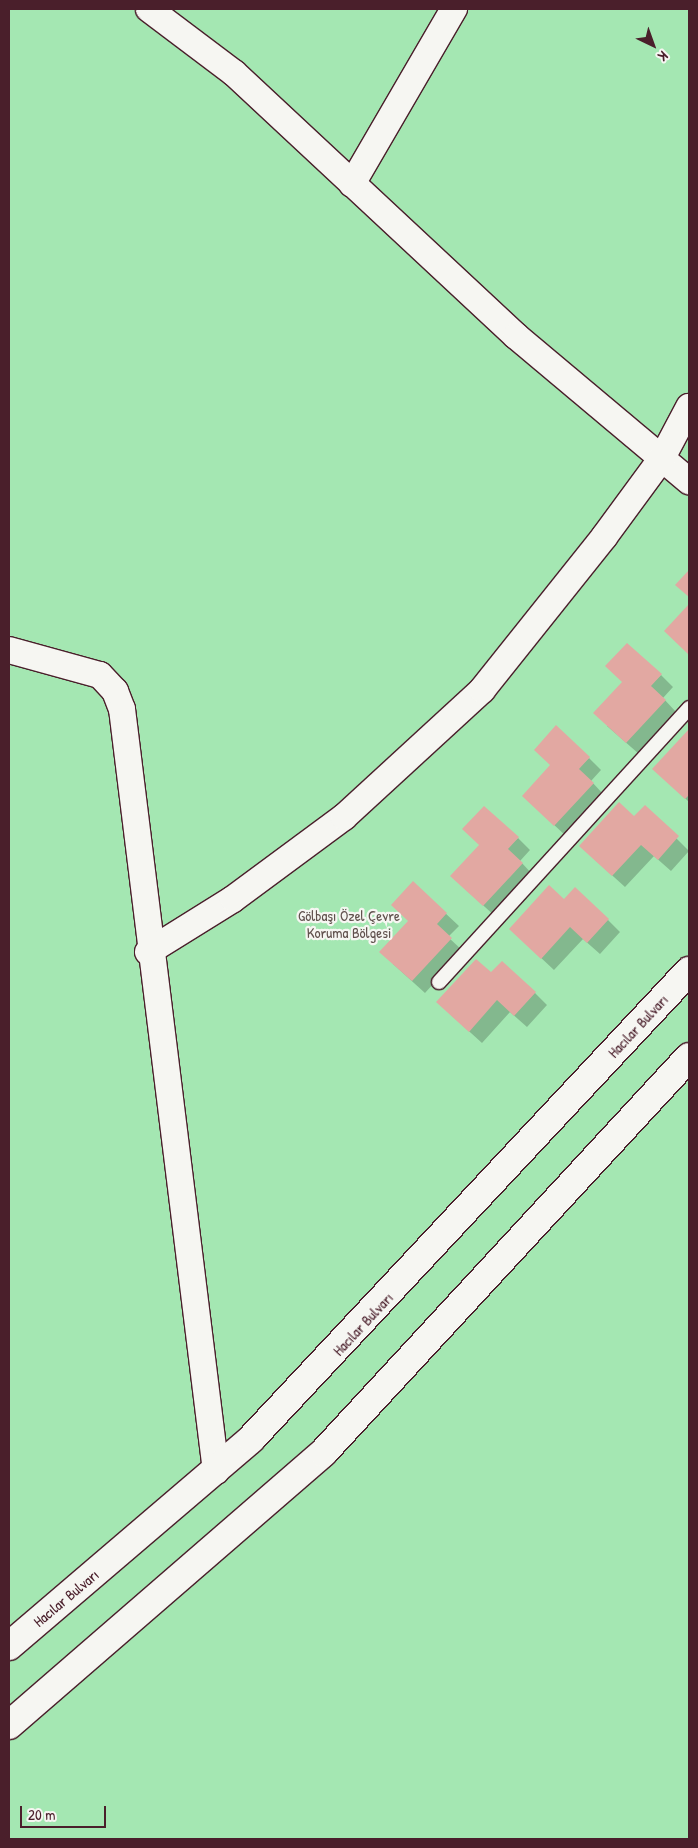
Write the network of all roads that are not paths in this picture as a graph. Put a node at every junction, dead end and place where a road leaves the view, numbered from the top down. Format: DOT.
graph roads {
  1 [pos="149,9"];
  2 [pos="454,9"];
  3 [pos="352,184"];
  4 [pos="689,407"];
  5 [pos="662,458"];
  6 [pos="689,480"];
  7 [pos="9,650"];
  8 [pos="689,708"];
  9 [pos="148,952"];
  10 [pos="689,971"];
  11 [pos="439,982"];
  12 [pos="689,1057"];
  13 [pos="216,1471"];
  14 [pos="9,1646"];
  15 [pos="9,1725"];
  1 -- 3 [label="street"];
  2 -- 3 [label="street"];
  3 -- 5 [label="street"];
  4 -- 5 [label="street"];
  5 -- 6 [label="street"];
  5 -- 9 [label="street"];
  7 -- 9 [label="street"];
  8 -- 11 [label="lane"];
  9 -- 13 [label="street"];
  10 -- 13 [label="main road, Hacılar Bulvarı"];
  12 -- 15 [label="main road"];
  13 -- 14 [label="main road, Hacılar Bulvarı"];
}
